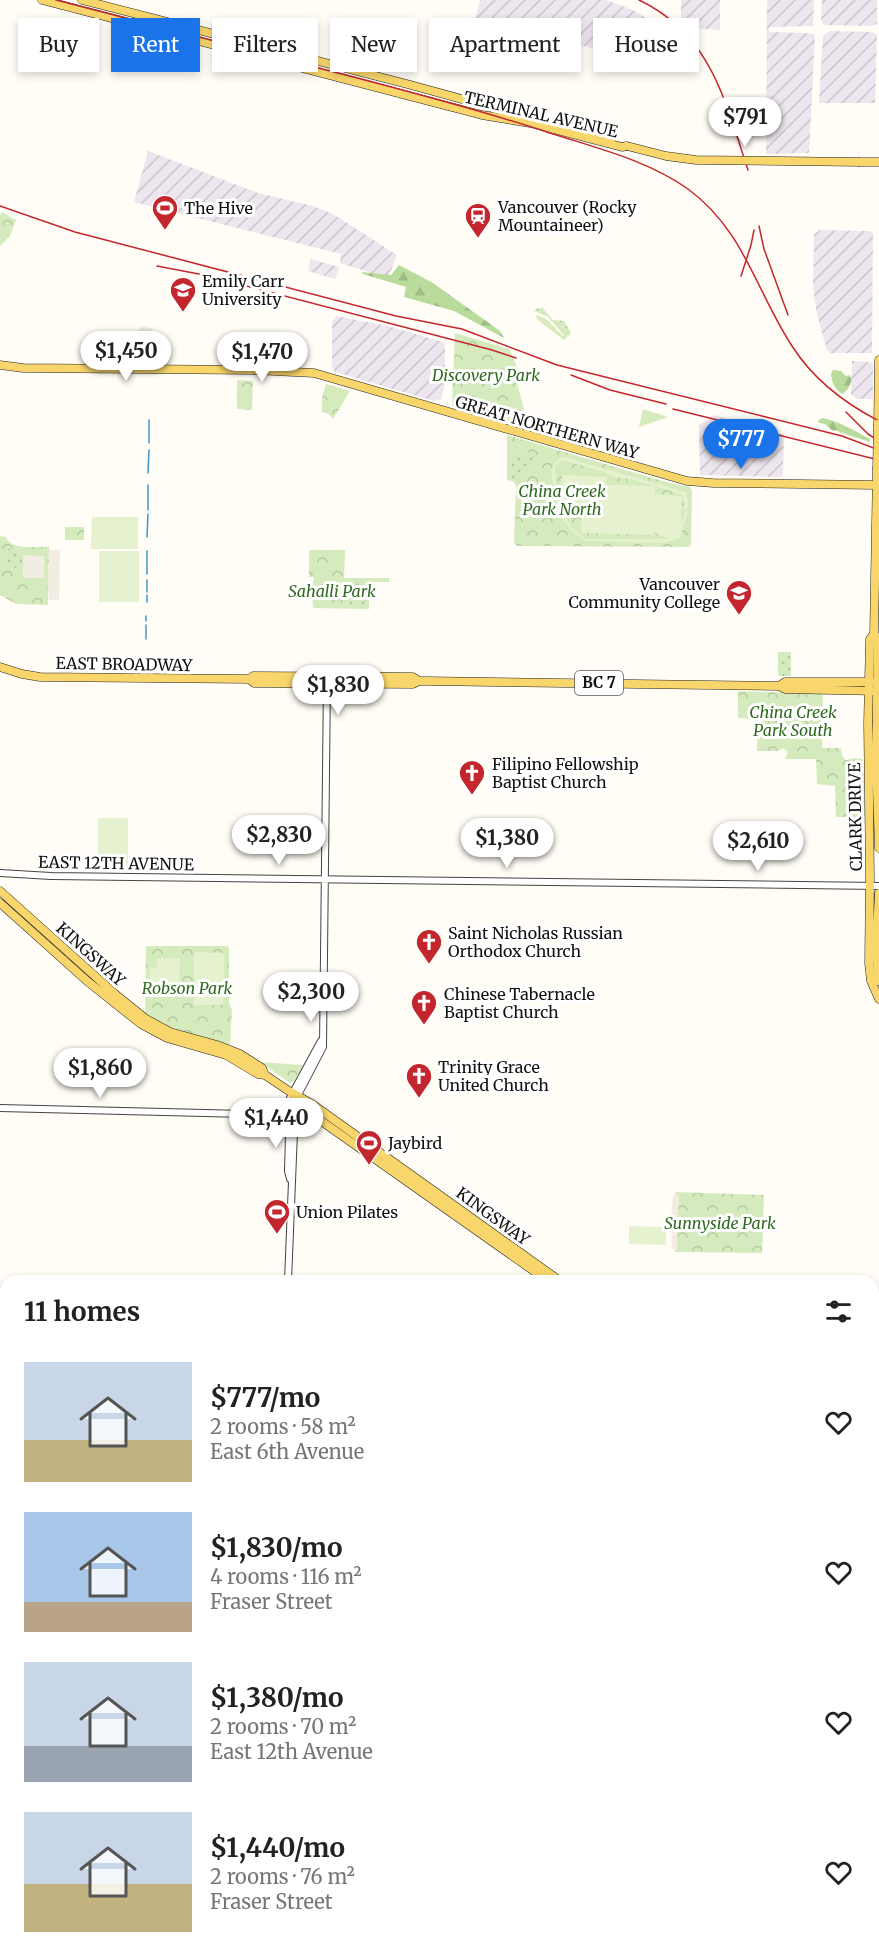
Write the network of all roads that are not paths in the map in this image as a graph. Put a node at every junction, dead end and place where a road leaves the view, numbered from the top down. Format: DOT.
graph roads {
  1 [pos="42,0"];
  2 [pos="82,0"];
  3 [pos="627,146"];
  4 [pos="879,162"];
  5 [pos="879,360"];
  6 [pos="0,365"];
  7 [pos="879,405"];
  8 [pos="879,424"];
  9 [pos="877,485"];
  10 [pos="0,667"];
  11 [pos="327,680"];
  12 [pos="875,687"];
  13 [pos="879,848"];
  14 [pos="0,873"];
  15 [pos="325,879"];
  16 [pos="875,886"];
  17 [pos="0,891"];
  18 [pos="879,893"];
  19 [pos="0,903"];
  20 [pos="879,981"];
  21 [pos="879,999"];
  22 [pos="265,1075"];
  23 [pos="295,1096"];
  24 [pos="0,1108"];
  25 [pos="288,1115"];
  26 [pos="315,1116"];
  27 [pos="294,1125"];
  28 [pos="290,1180"];
  29 [pos="288,1275"];
  30 [pos="540,1275"];
  31 [pos="551,1275"];
  1 -- 3 [label="main road, TERMINAL AVENUE"];
  2 -- 3 [label="main road, TERMINAL AVENUE"];
  3 -- 4 [label="main road, bridge"];
  5 -- 7 [label="main road, CLARK DRIVE"];
  6 -- 9 [label="main road, GREAT NORTHERN WAY"];
  7 -- 8 [label="main road, CLARK DRIVE"];
  8 -- 9 [label="main road, CLARK DRIVE, bridge"];
  9 -- 12 [label="main road, CLARK DRIVE"];
  10 -- 11 [label="main road, EAST BROADWAY / BC 7"];
  11 -- 12 [label="main road, EAST BROADWAY / BC 7"];
  11 -- 15 [label="street"];
  12 -- 13 [label="main road, CLARK DRIVE"];
  12 -- 16 [label="main road, CLARK DRIVE"];
  14 -- 15 [label="street, EAST 12TH AVENUE"];
  15 -- 16 [label="street, EAST 12TH AVENUE"];
  15 -- 23 [label="street"];
  16 -- 21 [label="main road, CLARK DRIVE"];
  17 -- 22 [label="main road, KINGSWAY"];
  18 -- 20 [label="main road"];
  19 -- 22 [label="main road, KINGSWAY"];
  22 -- 23 [label="main road, KINGSWAY"];
  23 -- 25 [label="street"];
  23 -- 26 [label="main road, KINGSWAY"];
  23 -- 27 [label="street"];
  23 -- 31 [label="main road, KINGSWAY"];
  24 -- 25 [label="street"];
  25 -- 28 [label="street"];
  26 -- 27 [label="main road"];
  26 -- 30 [label="main road, KINGSWAY"];
  27 -- 28 [label="street"];
  28 -- 29 [label="street"];
}
